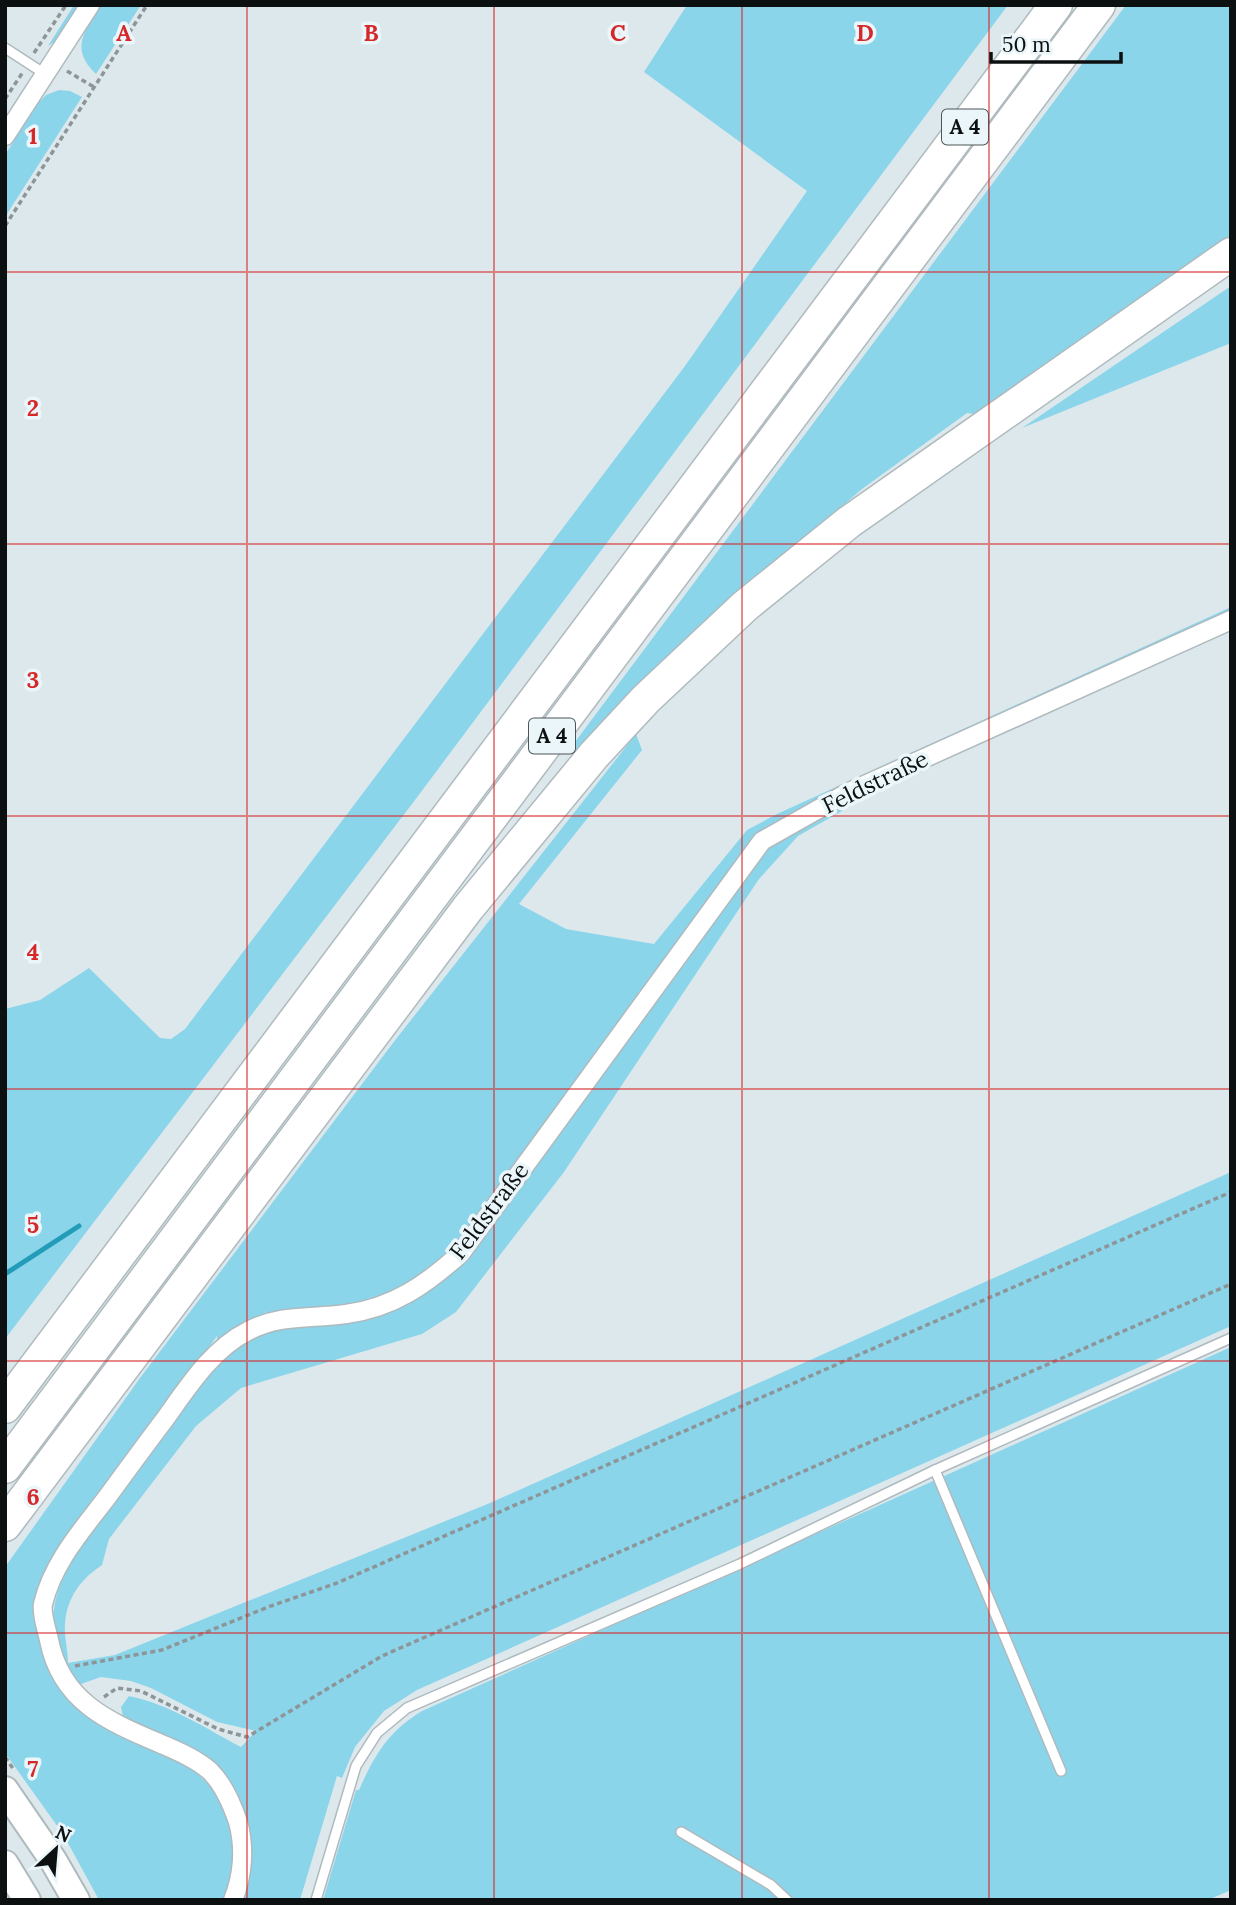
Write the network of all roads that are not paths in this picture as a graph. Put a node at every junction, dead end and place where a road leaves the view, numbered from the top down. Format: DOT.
graph roads {
  1 [pos="90,5"];
  2 [pos="1056,5"];
  3 [pos="1099,5"];
  4 [pos="5,48"];
  5 [pos="49,68"];
  6 [pos="5,136"];
  7 [pos="1231,254"];
  8 [pos="1231,620"];
  9 [pos="1231,1338"];
  10 [pos="5,1407"];
  11 [pos="5,1467"];
  12 [pos="935,1470"];
  13 [pos="5,1525"];
  14 [pos="1060,1771"];
  15 [pos="5,1790"];
  16 [pos="681,1832"];
  17 [pos="5,1864"];
  18 [pos="27,1900"];
  19 [pos="76,1900"];
  20 [pos="233,1900"];
  21 [pos="316,1900"];
  22 [pos="787,1900"];
  1 -- 5 [label="street"];
  2 -- 10 [label="highway, A 4"];
  3 -- 11 [label="highway, A 4"];
  4 -- 5 [label="lane"];
  5 -- 6 [label="street"];
  7 -- 13 [label="highway"];
  8 -- 20 [label="street, Feldstraße"];
  9 -- 12 [label="lane"];
  12 -- 14 [label="lane"];
  12 -- 21 [label="lane"];
  15 -- 19 [label="main road"];
  16 -- 22 [label="lane"];
  17 -- 18 [label="main road"];
}
